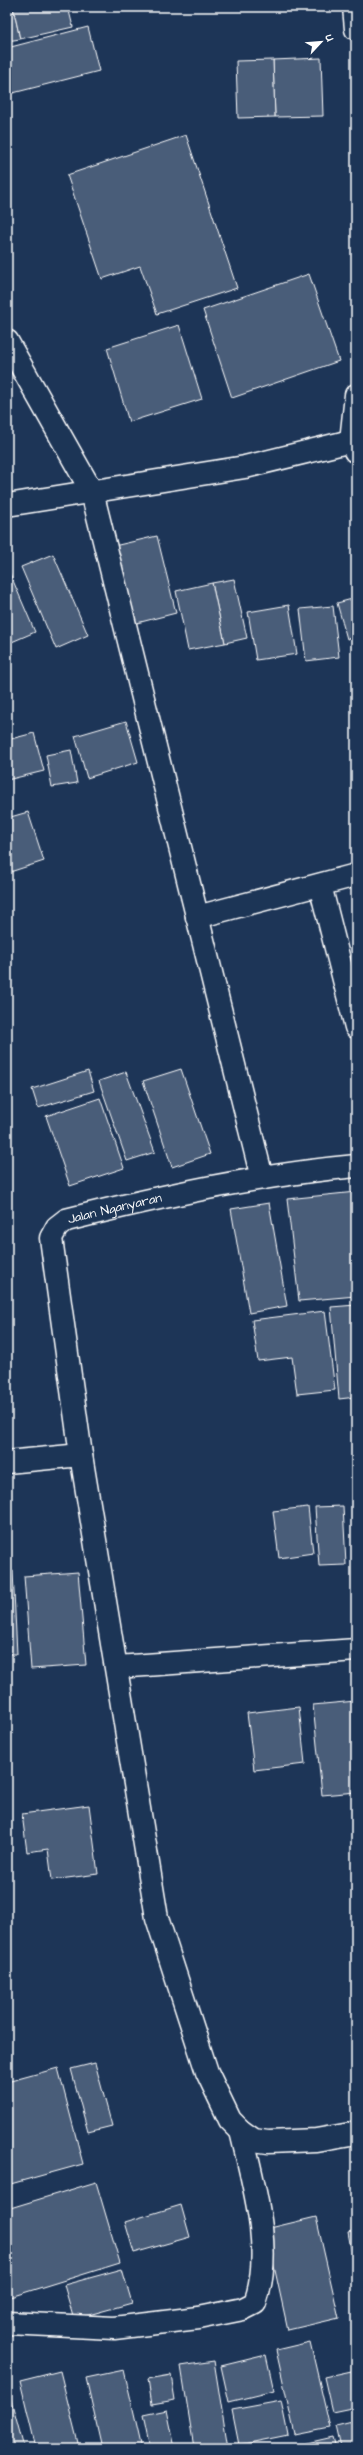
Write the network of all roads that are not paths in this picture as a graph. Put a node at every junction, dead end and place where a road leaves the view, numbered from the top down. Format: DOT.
graph roads {
  1 [pos="354,7"];
  2 [pos="356,29"];
  3 [pos="7,341"];
  4 [pos="356,395"];
  5 [pos="354,444"];
  6 [pos="92,492"];
  7 [pos="7,505"];
  8 [pos="356,874"];
  9 [pos="320,885"];
  10 [pos="197,917"];
  11 [pos="356,1026"];
  12 [pos="356,1166"];
  13 [pos="262,1178"];
  14 [pos="80,1455"];
  15 [pos="7,1462"];
  16 [pos="356,1650"];
  17 [pos="117,1667"];
  18 [pos="241,2131"];
  19 [pos="356,2133"];
  20 [pos="7,2323"];
  1 -- 2 [label="street"];
  3 -- 6 [label="street"];
  4 -- 5 [label="street"];
  5 -- 6 [label="street"];
  6 -- 7 [label="street"];
  6 -- 10 [label="street"];
  8 -- 9 [label="street"];
  9 -- 10 [label="street"];
  9 -- 11 [label="street"];
  10 -- 13 [label="street"];
  12 -- 13 [label="street, Jalan Nganyaran"];
  13 -- 14 [label="street, Jalan Nganyaran"];
  14 -- 15 [label="street"];
  14 -- 17 [label="street, Jalan Nganyaran"];
  16 -- 17 [label="street"];
  17 -- 18 [label="street, Jalan Nganyaran"];
  18 -- 19 [label="street"];
  18 -- 20 [label="street"];
}
